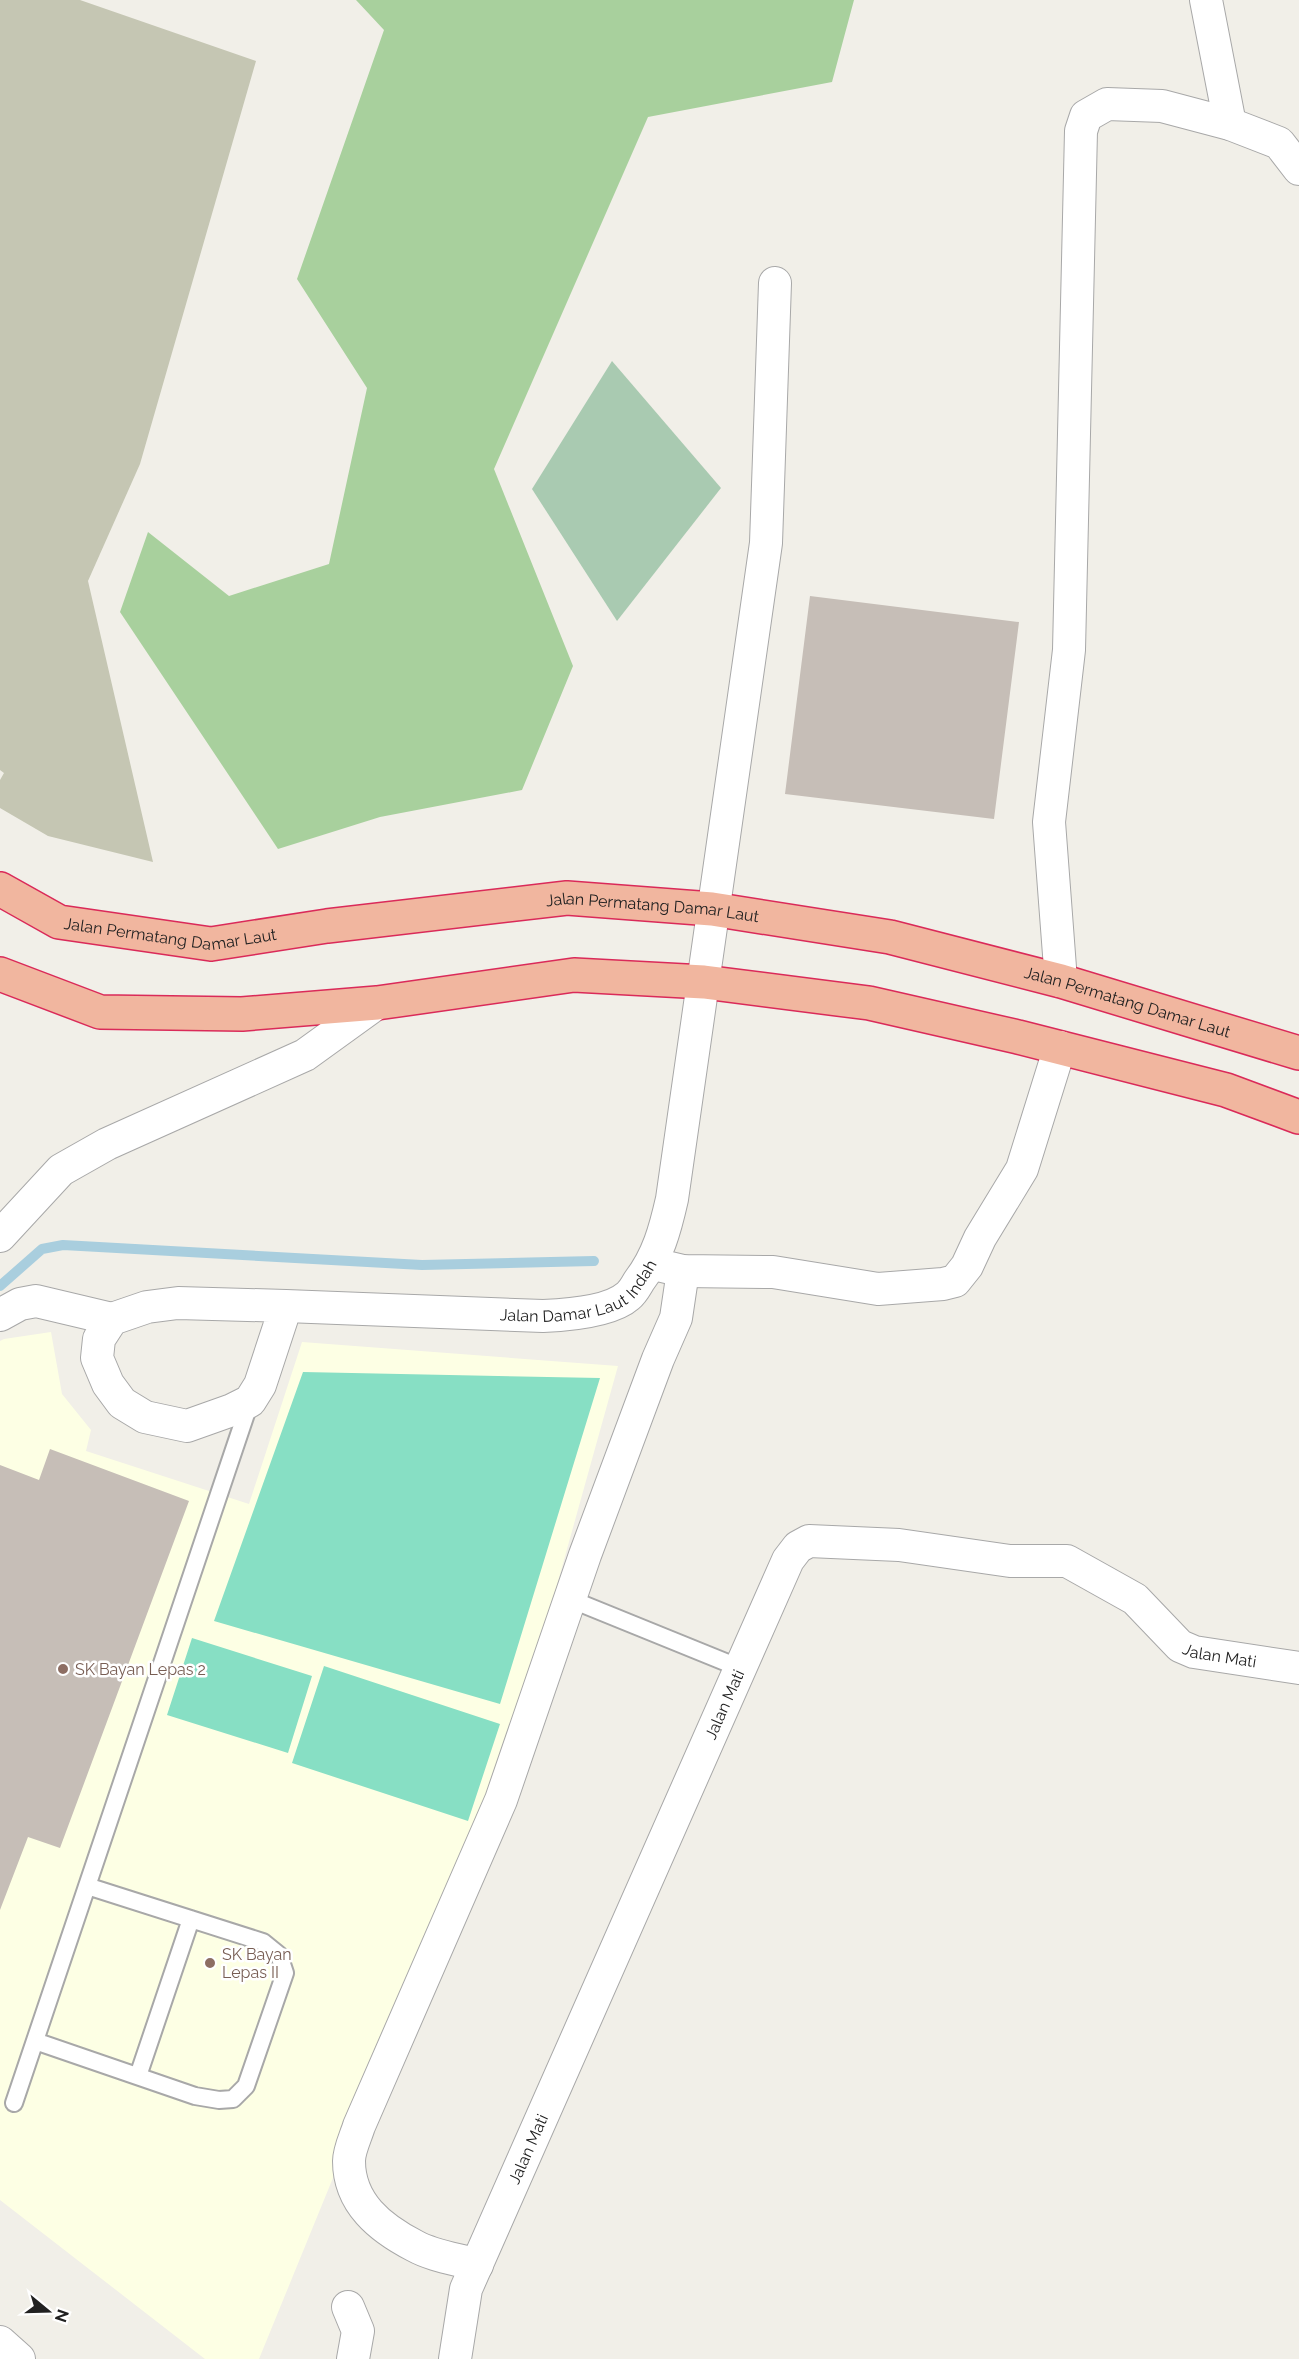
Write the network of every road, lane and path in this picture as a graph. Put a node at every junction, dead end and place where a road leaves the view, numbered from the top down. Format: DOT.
graph roads {
  1 [pos="1206,0"];
  2 [pos="1230,124"];
  3 [pos="1299,169"];
  4 [pos="775,283"];
  5 [pos="0,889"];
  6 [pos="712,909"];
  7 [pos="0,974"];
  8 [pos="1061,981"];
  9 [pos="704,982"];
  10 [pos="377,1003"];
  11 [pos="1059,1047"];
  12 [pos="1299,1053"];
  13 [pos="1299,1117"];
  14 [pos="0,1236"];
  15 [pos="652,1263"];
  16 [pos="683,1271"];
  17 [pos="286,1306"];
  18 [pos="0,1315"];
  19 [pos="112,1319"];
  20 [pos="250,1401"];
  21 [pos="570,1599"];
  22 [pos="740,1668"];
  23 [pos="1299,1668"];
  24 [pos="87,1886"];
  25 [pos="191,1919"];
  26 [pos="35,2041"];
  27 [pos="138,2076"];
  28 [pos="14,2103"];
  29 [pos="477,2265"];
  30 [pos="348,2307"];
  31 [pos="0,2342"];
  32 [pos="19,2359"];
  33 [pos="353,2359"];
  34 [pos="455,2359"];
  1 -- 2 [label="street"];
  2 -- 3 [label="street"];
  2 -- 8 [label="street"];
  4 -- 6 [label="street, Jalan Damar Laut Indah"];
  5 -- 6 [label="highway, Jalan Permatang Damar Laut"];
  6 -- 8 [label="highway, Jalan Permatang Damar Laut"];
  6 -- 9 [label="street, Jalan Damar Laut Indah"];
  7 -- 10 [label="highway"];
  8 -- 12 [label="highway, Jalan Permatang Damar Laut"];
  9 -- 10 [label="highway"];
  9 -- 11 [label="highway"];
  9 -- 15 [label="street, Jalan Damar Laut Indah"];
  10 -- 14 [label="street"];
  11 -- 13 [label="highway"];
  11 -- 16 [label="street"];
  15 -- 16 [label="street"];
  15 -- 17 [label="street, Jalan Damar Laut Indah"];
  16 -- 21 [label="street"];
  17 -- 19 [label="street, Jalan Damar Laut Indah"];
  17 -- 20 [label="street"];
  18 -- 19 [label="street"];
  19 -- 20 [label="street"];
  20 -- 24 [label="lane"];
  21 -- 22 [label="lane"];
  21 -- 29 [label="street"];
  22 -- 23 [label="street, Jalan Mati"];
  22 -- 29 [label="street, Jalan Mati"];
  24 -- 25 [label="lane"];
  24 -- 26 [label="lane"];
  25 -- 27 [label="lane"];
  25 -- 27 [label="lane"];
  26 -- 27 [label="lane"];
  26 -- 28 [label="lane"];
  29 -- 34 [label="street, Jalan Mati"];
  30 -- 33 [label="street"];
  31 -- 32 [label="street"];
}
